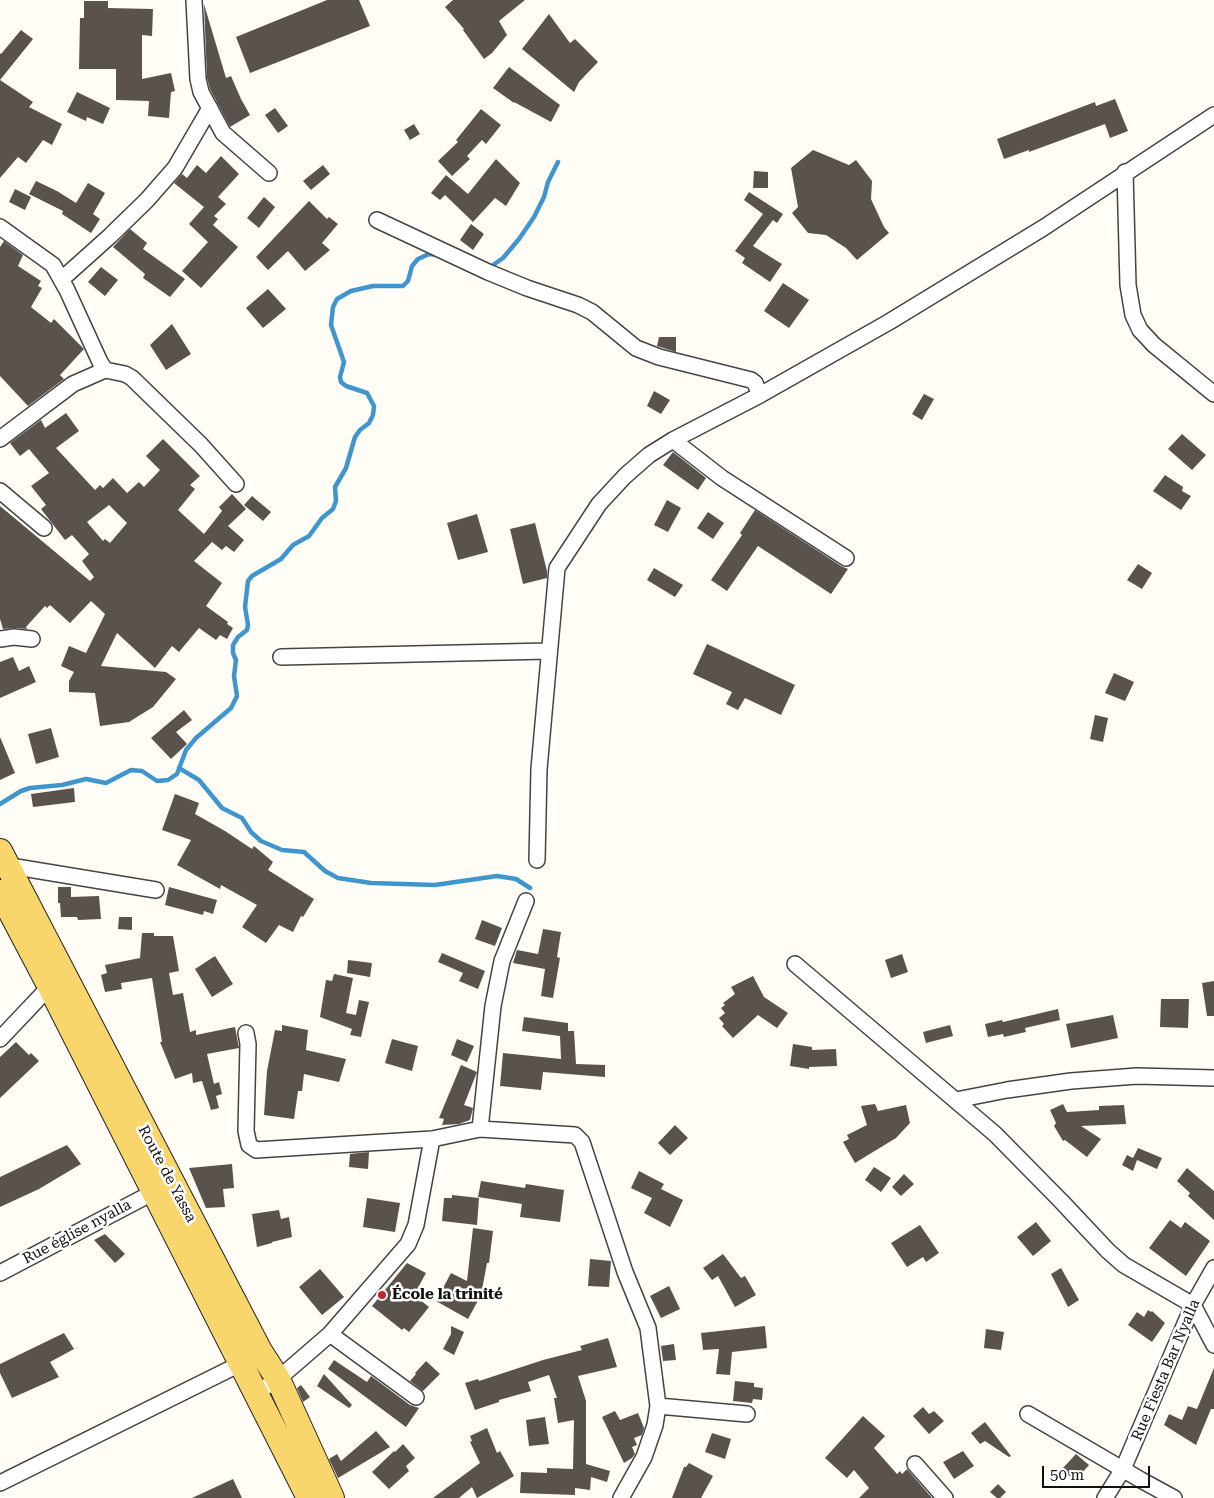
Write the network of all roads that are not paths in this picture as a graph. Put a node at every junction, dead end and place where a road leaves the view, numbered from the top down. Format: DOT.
graph roads {
  1 [pos="194,0"];
  2 [pos="210,108"];
  3 [pos="1214,115"];
  4 [pos="1125,172"];
  5 [pos="269,173"];
  6 [pos="377,220"];
  7 [pos="0,227"];
  8 [pos="62,279"];
  9 [pos="105,370"];
  10 [pos="1214,394"];
  11 [pos="760,395"];
  12 [pos="0,439"];
  13 [pos="673,440"];
  14 [pos="236,484"];
  15 [pos="0,491"];
  16 [pos="44,528"];
  17 [pos="846,558"];
  18 [pos="32,639"];
  19 [pos="0,640"];
  20 [pos="548,651"];
  21 [pos="282,657"];
  22 [pos="537,860"];
  23 [pos="3,861"];
  24 [pos="156,890"];
  25 [pos="0,892"];
  26 [pos="526,901"];
  27 [pos="795,964"];
  28 [pos="56,980"];
  29 [pos="246,1033"];
  30 [pos="0,1039"];
  31 [pos="1214,1078"];
  32 [pos="956,1100"];
  33 [pos="480,1129"];
  34 [pos="432,1140"];
  35 [pos="154,1192"];
  36 [pos="1214,1268"];
  37 [pos="0,1273"];
  38 [pos="1192,1305"];
  39 [pos="330,1334"];
  40 [pos="1214,1345"];
  41 [pos="242,1363"];
  42 [pos="278,1379"];
  43 [pos="256,1392"];
  44 [pos="416,1397"];
  45 [pos="658,1406"];
  46 [pos="747,1414"];
  47 [pos="1028,1414"];
  48 [pos="915,1464"];
  49 [pos="1123,1469"];
  50 [pos="0,1483"];
  51 [pos="310,1498"];
  52 [pos="332,1498"];
  53 [pos="621,1498"];
  54 [pos="945,1498"];
  55 [pos="1105,1498"];
  56 [pos="1174,1498"];
  1 -- 2 [label="street"];
  2 -- 5 [label="street"];
  2 -- 8 [label="street"];
  3 -- 4 [label="street"];
  4 -- 10 [label="street"];
  4 -- 11 [label="street"];
  6 -- 11 [label="street"];
  7 -- 8 [label="street"];
  8 -- 9 [label="street"];
  9 -- 12 [label="street"];
  9 -- 14 [label="street"];
  11 -- 13 [label="street"];
  13 -- 17 [label="street"];
  13 -- 20 [label="street"];
  15 -- 16 [label="street"];
  18 -- 19 [label="street"];
  20 -- 21 [label="street"];
  20 -- 22 [label="street"];
  23 -- 24 [label="street"];
  23 -- 28 [label="main road, Route de Yassa"];
  25 -- 28 [label="main road, Route de Yassa"];
  26 -- 33 [label="street"];
  27 -- 32 [label="street"];
  28 -- 30 [label="street"];
  28 -- 35 [label="main road, Route de Yassa"];
  28 -- 42 [label="main road, Route de Yassa"];
  29 -- 34 [label="street"];
  31 -- 32 [label="street"];
  32 -- 38 [label="street"];
  33 -- 34 [label="street"];
  33 -- 45 [label="street"];
  34 -- 39 [label="street"];
  35 -- 37 [label="street, Rue église nyalla"];
  35 -- 41 [label="main road, Route de Yassa"];
  36 -- 38 [label="street, Rue Fiesta Bar Nyalla"];
  38 -- 40 [label="street"];
  38 -- 49 [label="street, Rue Fiesta Bar Nyalla"];
  39 -- 42 [label="street"];
  39 -- 44 [label="street"];
  41 -- 43 [label="main road, Route de Yassa"];
  41 -- 50 [label="street"];
  42 -- 43 [label="street"];
  42 -- 52 [label="main road, Route de Yassa"];
  43 -- 51 [label="main road, Route de Yassa"];
  45 -- 46 [label="street"];
  45 -- 53 [label="street"];
  47 -- 49 [label="street"];
  48 -- 54 [label="street"];
  49 -- 55 [label="street, Rue Fiesta Bar Nyalla"];
  49 -- 56 [label="street"];
}
